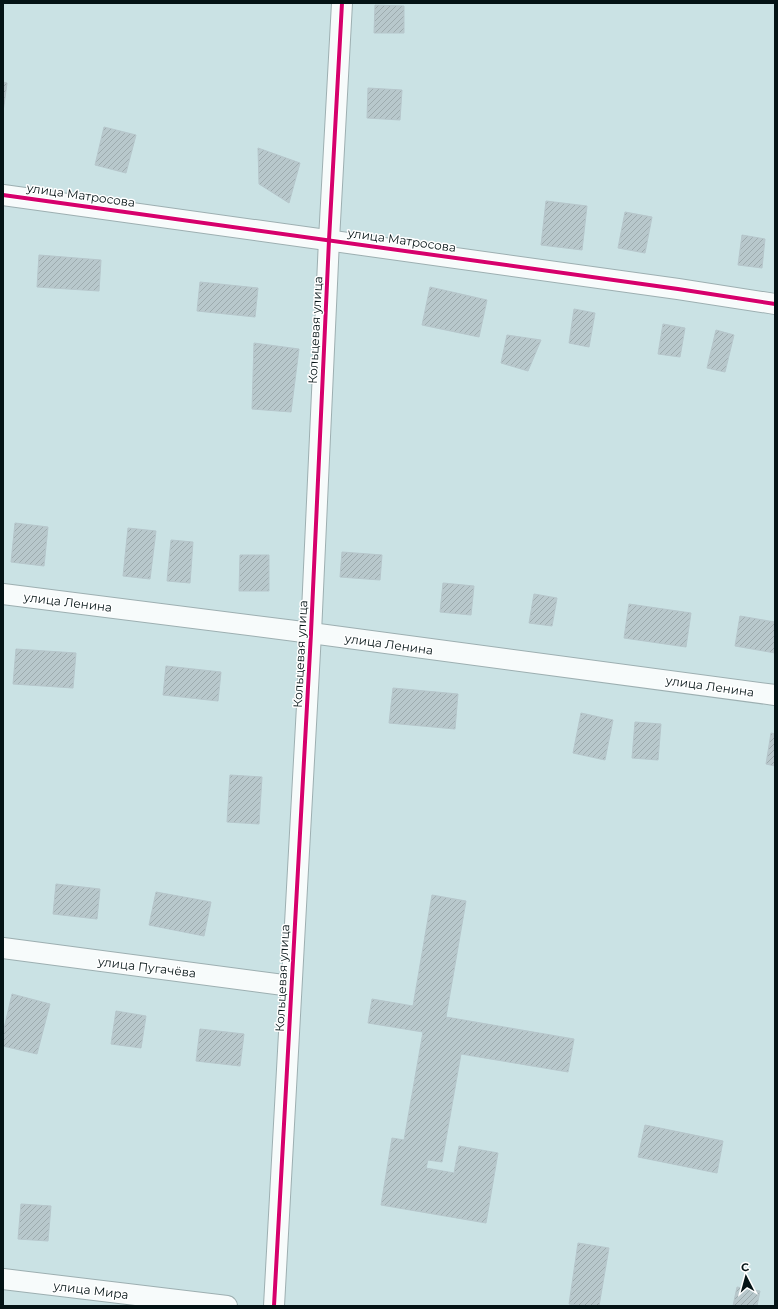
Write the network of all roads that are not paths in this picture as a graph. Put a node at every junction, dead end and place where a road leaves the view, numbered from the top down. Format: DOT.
graph roads {
  1 [pos="342,3"];
  2 [pos="3,194"];
  3 [pos="329,240"];
  4 [pos="775,304"];
  5 [pos="3,594"];
  6 [pos="311,633"];
  7 [pos="775,695"];
  8 [pos="3,948"];
  9 [pos="292,986"];
  10 [pos="3,1279"];
  11 [pos="227,1306"];
  12 [pos="274,1306"];
  1 -- 3 [label="street, Кольцевая улица"];
  2 -- 3 [label="street, улица Матросова"];
  3 -- 4 [label="street, улица Матросова"];
  3 -- 6 [label="street, Кольцевая улица"];
  5 -- 6 [label="street, улица Ленина"];
  6 -- 7 [label="street, улица Ленина"];
  6 -- 9 [label="street, Кольцевая улица"];
  8 -- 9 [label="street, улица Пугачёва"];
  9 -- 12 [label="street, Кольцевая улица"];
  10 -- 11 [label="street, улица Мира"];
}
